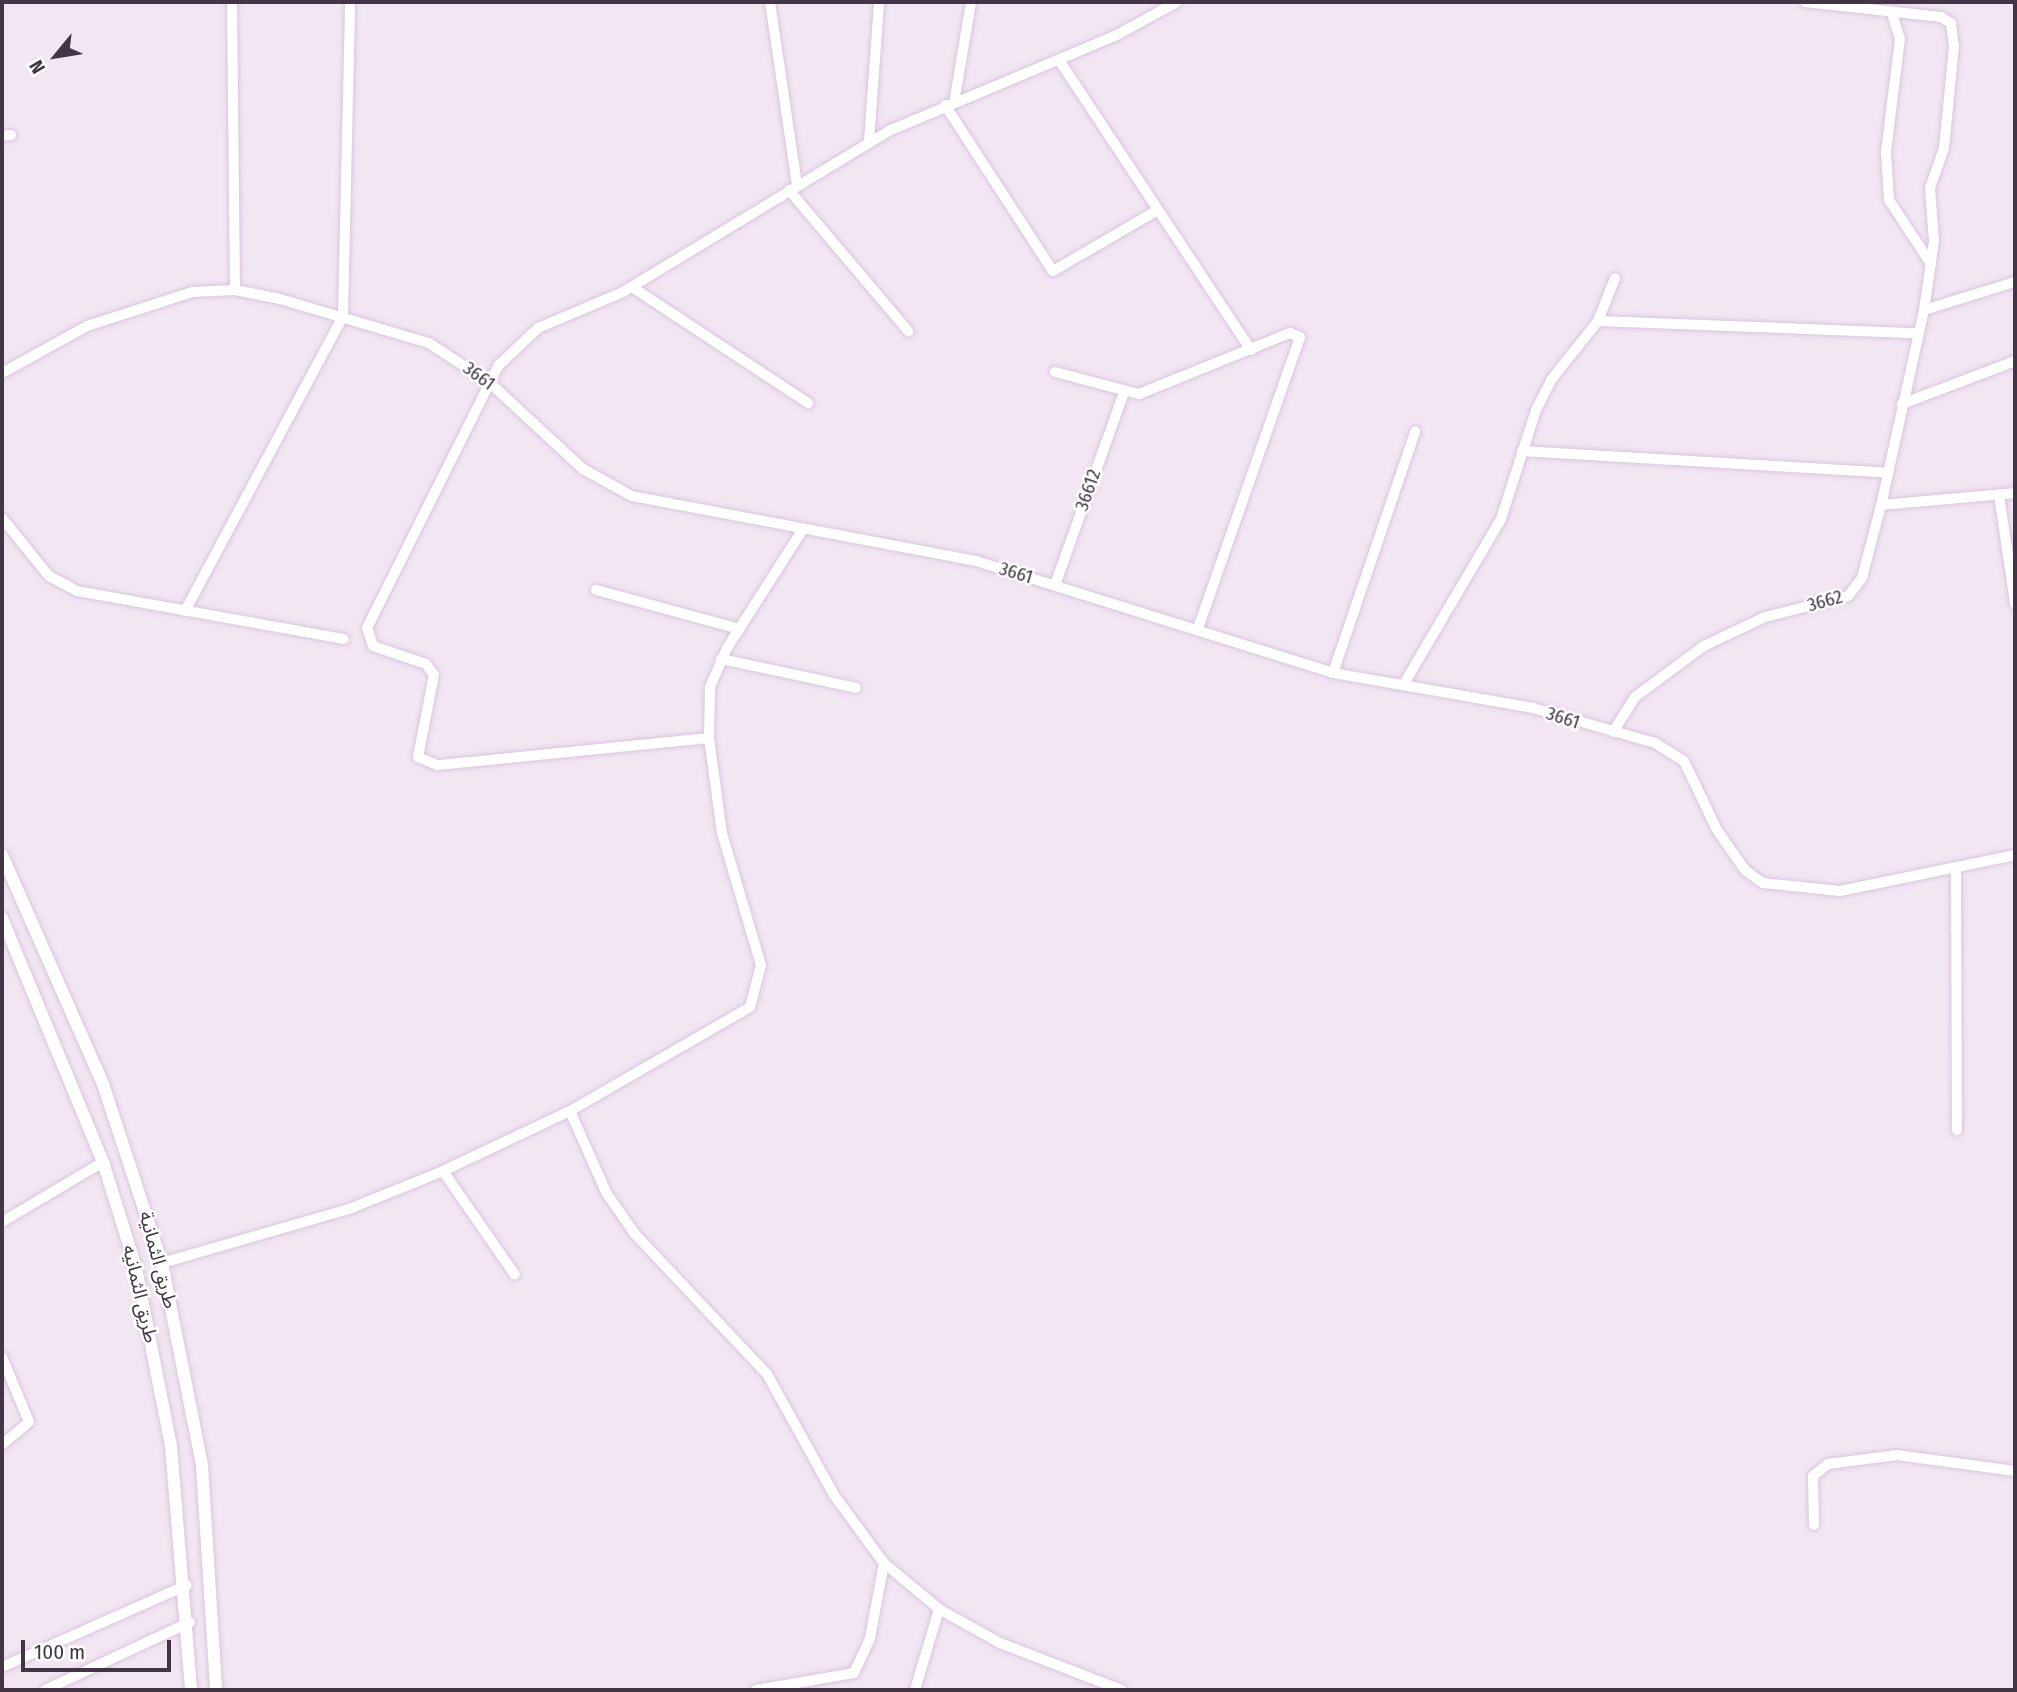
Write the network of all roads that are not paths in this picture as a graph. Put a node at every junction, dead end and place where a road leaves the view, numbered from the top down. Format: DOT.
graph roads {
  1 [pos="232,2"];
  2 [pos="350,2"];
  3 [pos="770,2"];
  4 [pos="879,2"];
  5 [pos="971,2"];
  6 [pos="1177,2"];
  7 [pos="1805,2"];
  8 [pos="1892,13"];
  9 [pos="1059,60"];
  10 [pos="950,104"];
  11 [pos="869,142"];
  12 [pos="793,188"];
  13 [pos="1158,209"];
  14 [pos="1931,264"];
  15 [pos="1615,278"];
  16 [pos="2015,282"];
  17 [pos="632,287"];
  18 [pos="235,290"];
  19 [pos="1924,310"];
  20 [pos="343,316"];
  21 [pos="1598,321"];
  22 [pos="908,331"];
  23 [pos="1916,333"];
  24 [pos="1251,350"];
  25 [pos="2015,361"];
  26 [pos="1055,372"];
  27 [pos="2,373"];
  28 [pos="490,383"];
  29 [pos="1123,394"];
  30 [pos="808,403"];
  31 [pos="1902,404"];
  32 [pos="1415,432"];
  33 [pos="1522,451"];
  34 [pos="1888,473"];
  35 [pos="2015,493"];
  36 [pos="1999,495"];
  37 [pos="1881,505"];
  38 [pos="2,518"];
  39 [pos="803,529"];
  40 [pos="1055,585"];
  41 [pos="596,590"];
  42 [pos="2015,604"];
  43 [pos="185,611"];
  44 [pos="740,629"];
  45 [pos="1198,629"];
  46 [pos="344,639"];
  47 [pos="721,659"];
  48 [pos="1333,673"];
  49 [pos="1405,682"];
  50 [pos="856,688"];
  51 [pos="1613,732"];
  52 [pos="709,738"];
  53 [pos="2,855"];
  54 [pos="2015,855"];
  55 [pos="1956,868"];
  56 [pos="2,918"];
  57 [pos="570,1111"];
  58 [pos="1957,1130"];
  59 [pos="103,1162"];
  60 [pos="443,1171"];
  61 [pos="2,1222"];
  62 [pos="162,1263"];
  63 [pos="514,1275"];
  64 [pos="2,1357"];
  65 [pos="2,1445"];
  66 [pos="2015,1471"];
  67 [pos="1814,1525"];
  68 [pos="884,1563"];
  69 [pos="187,1585"];
  70 [pos="939,1609"];
  71 [pos="190,1622"];
  72 [pos="2,1667"];
  73 [pos="45,1690"];
  74 [pos="191,1690"];
  75 [pos="216,1690"];
  76 [pos="756,1690"];
  77 [pos="915,1690"];
  78 [pos="1122,1690"];
  1 -- 18 [label="street"];
  2 -- 20 [label="street"];
  3 -- 12 [label="street"];
  4 -- 11 [label="street"];
  5 -- 10 [label="street"];
  6 -- 9 [label="street"];
  7 -- 8 [label="street"];
  8 -- 14 [label="street"];
  8 -- 14 [label="street, 3662"];
  9 -- 10 [label="street"];
  9 -- 13 [label="street"];
  10 -- 11 [label="street"];
  10 -- 13 [label="street"];
  11 -- 12 [label="street"];
  12 -- 17 [label="street"];
  12 -- 22 [label="street"];
  13 -- 24 [label="street"];
  14 -- 19 [label="street, 3662"];
  15 -- 21 [label="street"];
  16 -- 19 [label="street"];
  17 -- 28 [label="street"];
  17 -- 30 [label="street"];
  18 -- 20 [label="street, 3661"];
  18 -- 27 [label="street, 3661"];
  19 -- 23 [label="street, 3662"];
  20 -- 28 [label="street, 3661"];
  20 -- 43 [label="street"];
  21 -- 23 [label="street"];
  21 -- 33 [label="street"];
  23 -- 31 [label="street, 3662"];
  24 -- 29 [label="street"];
  24 -- 45 [label="street"];
  25 -- 31 [label="street"];
  26 -- 29 [label="street"];
  28 -- 39 [label="street, 3661"];
  28 -- 52 [label="street"];
  29 -- 40 [label="street, 36612"];
  31 -- 34 [label="street, 3662"];
  32 -- 48 [label="street"];
  33 -- 34 [label="street"];
  33 -- 49 [label="street"];
  34 -- 37 [label="street, 3662"];
  35 -- 36 [label="street"];
  36 -- 37 [label="street"];
  36 -- 42 [label="street"];
  37 -- 51 [label="street, 3662"];
  38 -- 43 [label="street"];
  39 -- 40 [label="street, 3661"];
  39 -- 44 [label="street"];
  40 -- 45 [label="street, 3661"];
  41 -- 44 [label="street"];
  43 -- 46 [label="street"];
  44 -- 47 [label="street"];
  45 -- 48 [label="street, 3661"];
  47 -- 50 [label="street"];
  47 -- 52 [label="street"];
  48 -- 49 [label="street, 3661"];
  49 -- 51 [label="street, 3661"];
  51 -- 55 [label="street, 3661"];
  52 -- 57 [label="street"];
  53 -- 62 [label="street, طريق الثمانية"];
  54 -- 55 [label="street, 3661"];
  55 -- 58 [label="street"];
  56 -- 59 [label="street, طريق الثمانيه"];
  57 -- 60 [label="street"];
  57 -- 68 [label="street"];
  59 -- 61 [label="street"];
  59 -- 69 [label="street, طريق الثمانيه"];
  60 -- 62 [label="street"];
  60 -- 63 [label="street"];
  62 -- 75 [label="street, طريق الثمانية"];
  64 -- 65 [label="street"];
  66 -- 67 [label="street"];
  68 -- 70 [label="street"];
  68 -- 76 [label="street"];
  69 -- 71 [label="street, طريق الثمانيه"];
  69 -- 72 [label="street"];
  70 -- 77 [label="street"];
  70 -- 78 [label="street"];
  71 -- 73 [label="street"];
  71 -- 74 [label="street, طريق الثمانيه"];
}
